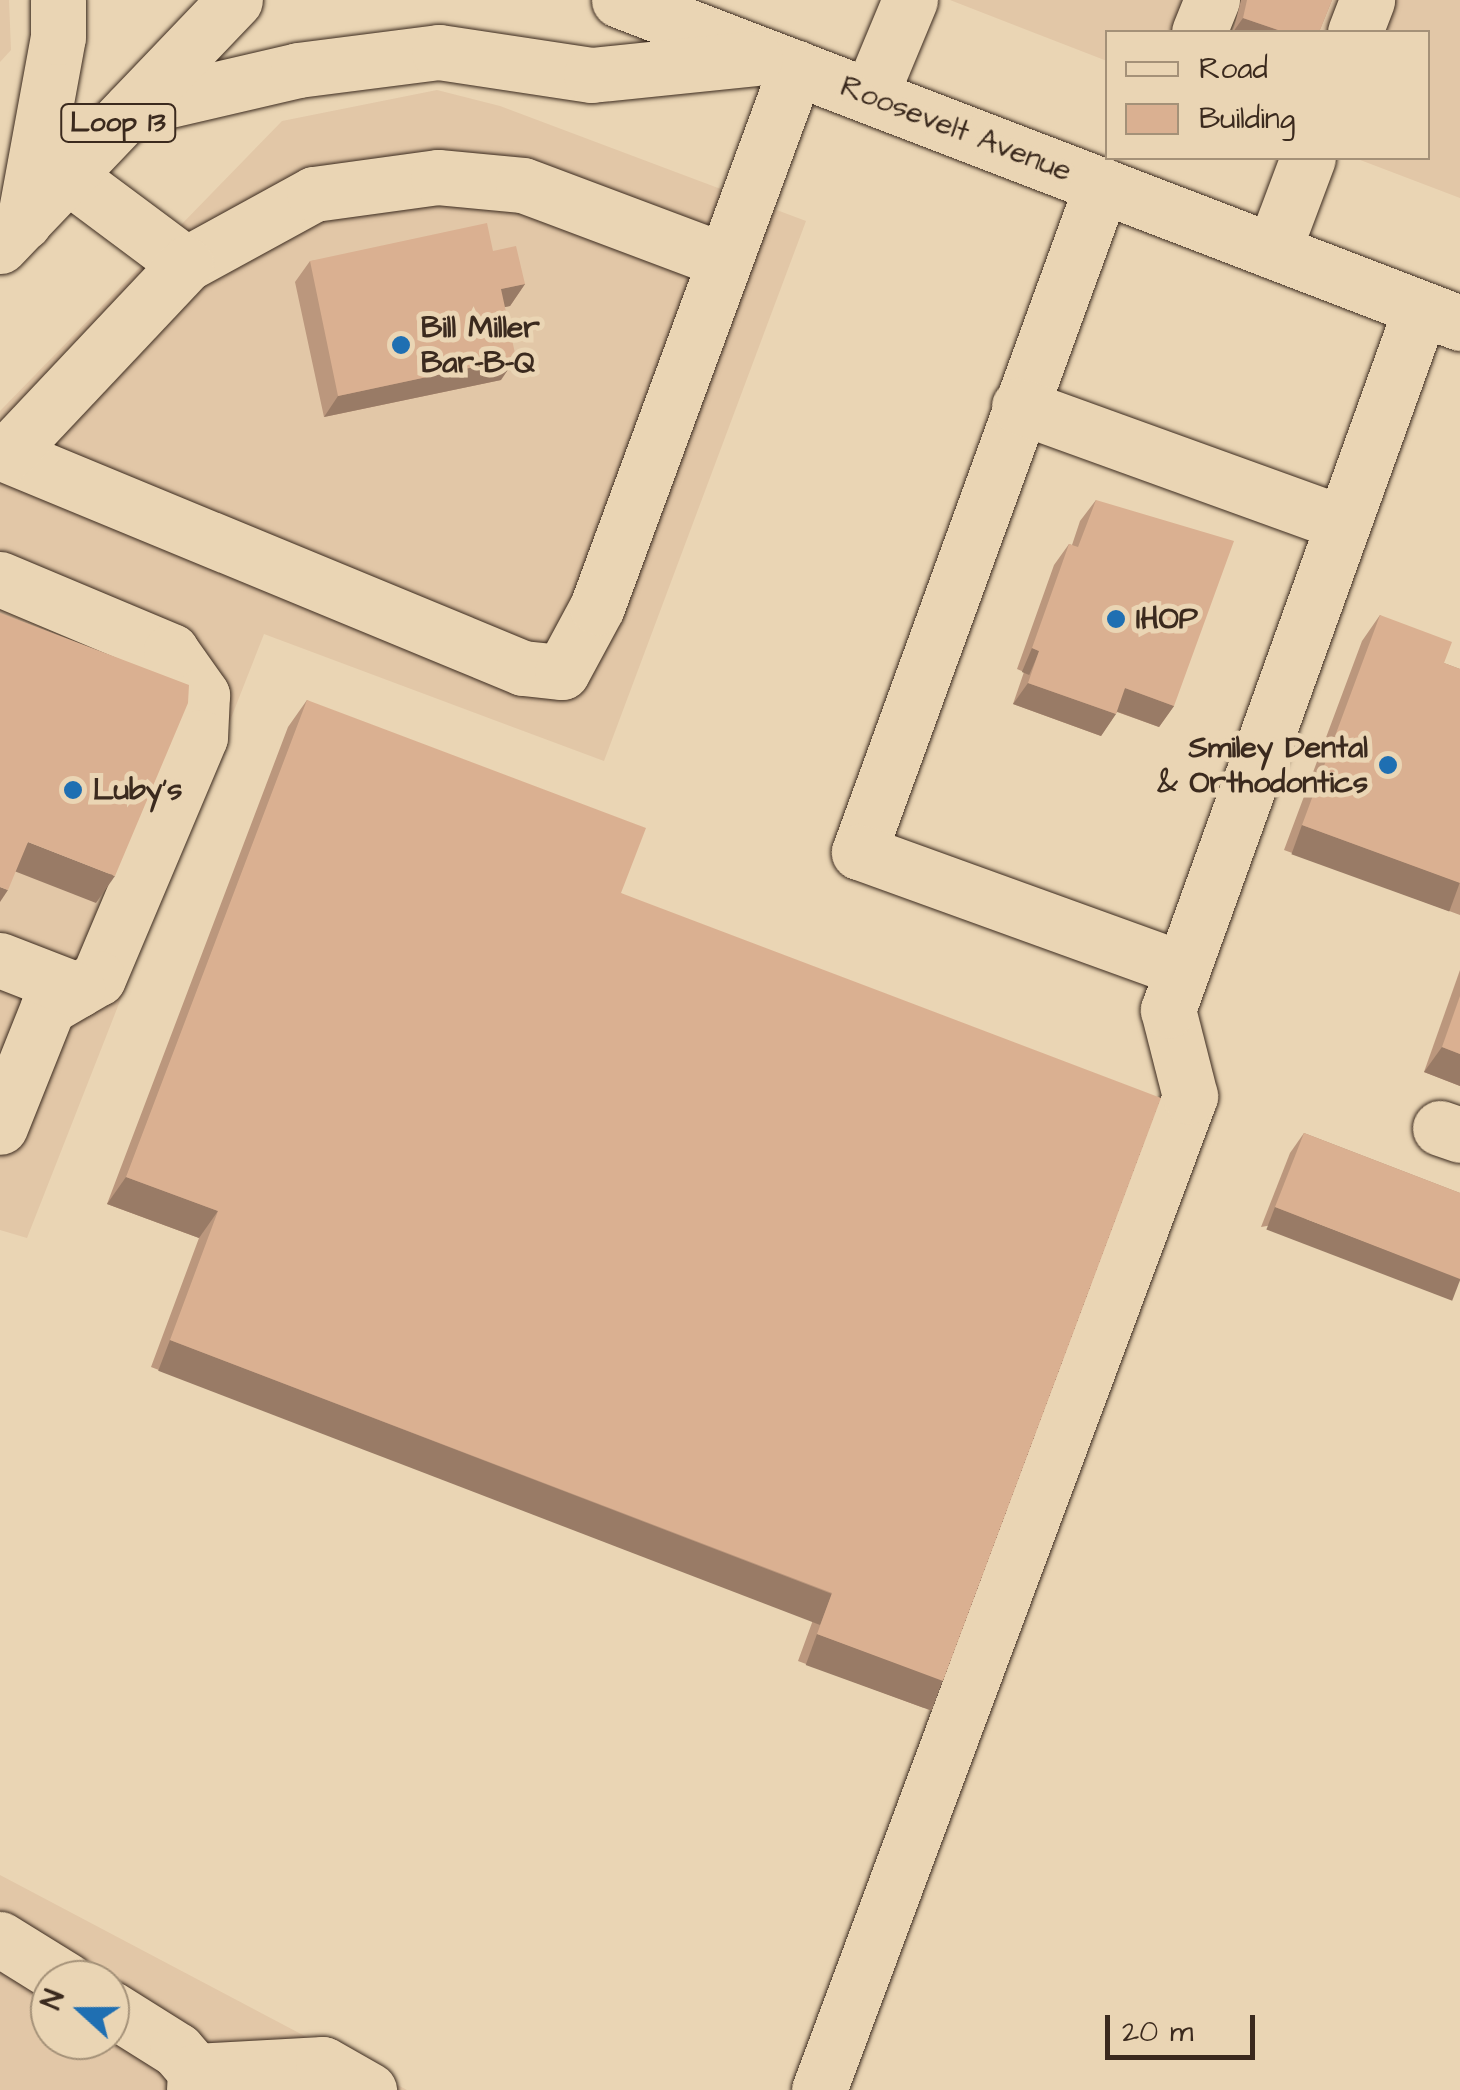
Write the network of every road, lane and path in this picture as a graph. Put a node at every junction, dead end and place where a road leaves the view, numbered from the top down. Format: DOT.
graph roads {
  1 [pos="58,0"];
  2 [pos="235,0"];
  3 [pos="619,0"];
  4 [pos="910,0"];
  5 [pos="1184,0"];
  6 [pos="1212,0"];
  7 [pos="1367,0"];
  8 [pos="668,11"];
  9 [pos="1184,30"];
  10 [pos="1200,30"];
  11 [pos="1356,30"];
  12 [pos="782,62"];
  13 [pos="870,96"];
  14 [pos="131,110"];
  15 [pos="1307,160"];
  16 [pos="68,176"];
  17 [pos="1102,185"];
  18 [pos="12,234"];
  19 [pos="1273,251"];
  20 [pos="724,260"];
  21 [pos="186,264"];
  22 [pos="1440,315"];
  23 [pos="1018,406"];
  24 [pos="3,453"];
  25 [pos="1344,523"];
  26 [pos="0,578"];
  27 [pos="0,960"];
  28 [pos="1183,969"];
  29 [pos="77,990"];
  30 [pos="0,1127"];
  31 [pos="0,1938"];
  32 [pos="35,1960"];
  33 [pos="130,2021"];
  34 [pos="195,2080"];
  35 [pos="369,2090"];
  36 [pos="819,2090"];
  1 -- 18 [label="main road"];
  2 -- 14 [label="main road, Loop 13"];
  3 -- 8 [label="main road, Roosevelt Avenue"];
  4 -- 13 [label="main road"];
  5 -- 9 [label="main road"];
  6 -- 10 [label="main road"];
  7 -- 11 [label="main road"];
  8 -- 12 [label="main road, Roosevelt Avenue"];
  12 -- 13 [label="main road, Roosevelt Avenue"];
  12 -- 14 [label="main road"];
  12 -- 20 [label="main road"];
  13 -- 17 [label="main road, Roosevelt Avenue"];
  14 -- 16 [label="main road, Loop 13"];
  15 -- 19 [label="main road"];
  16 -- 18 [label="main road, Loop 13"];
  16 -- 21 [label="main road"];
  17 -- 19 [label="main road, Roosevelt Avenue"];
  17 -- 23 [label="main road"];
  19 -- 22 [label="main road, Roosevelt Avenue"];
  20 -- 21 [label="main road"];
  20 -- 24 [label="main road"];
  21 -- 24 [label="main road"];
  22 -- 25 [label="main road"];
  23 -- 25 [label="main road"];
  23 -- 28 [label="main road"];
  25 -- 28 [label="main road"];
  26 -- 29 [label="main road"];
  27 -- 29 [label="main road"];
  28 -- 36 [label="main road"];
  29 -- 30 [label="main road"];
  31 -- 32 [label="main road"];
  33 -- 34 [label="main road"];
  34 -- 35 [label="main road"];
}
